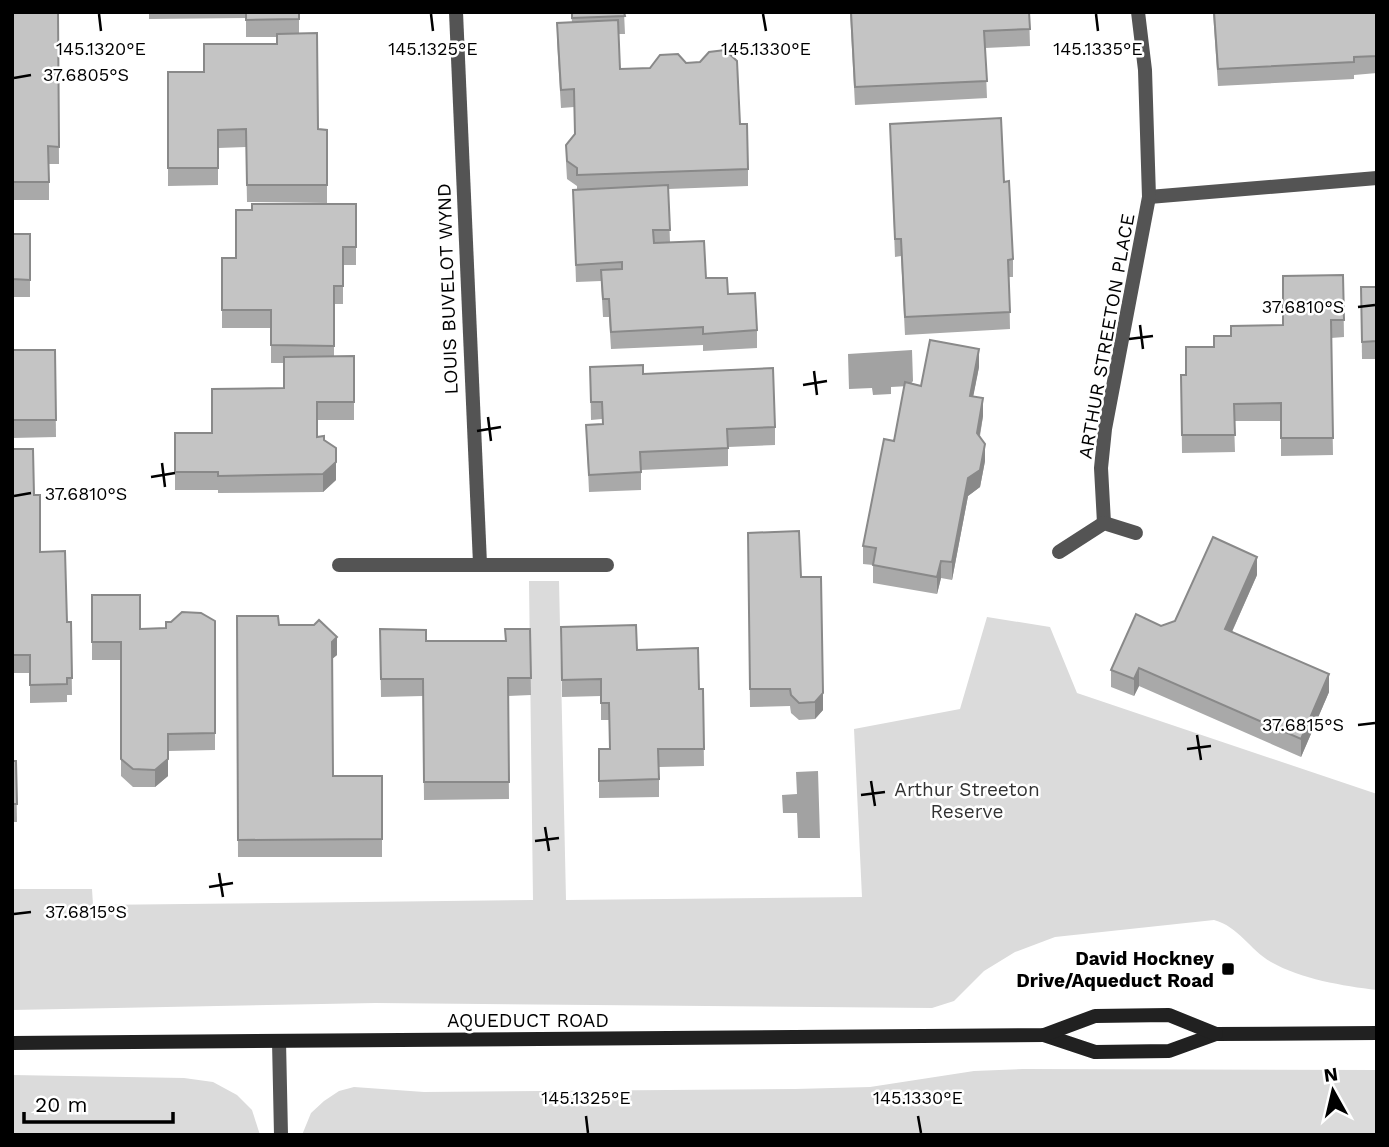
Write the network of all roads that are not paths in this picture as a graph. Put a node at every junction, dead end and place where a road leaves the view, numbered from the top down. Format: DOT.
graph roads {
  1 [pos="456,12"];
  2 [pos="1138,12"];
  3 [pos="1377,178"];
  4 [pos="1149,197"];
  5 [pos="1104,523"];
  6 [pos="1136,533"];
  7 [pos="1059,552"];
  8 [pos="480,564"];
  9 [pos="339,565"];
  10 [pos="607,565"];
  11 [pos="1377,1033"];
  12 [pos="1216,1034"];
  13 [pos="1044,1035"];
  14 [pos="279,1041"];
  15 [pos="12,1043"];
  16 [pos="281,1135"];
  1 -- 8 [label="street, LOUIS BUVELOT WYND"];
  2 -- 4 [label="street, ARTHUR STREETON PLACE"];
  3 -- 4 [label="street, ARTHUR STREETON PLACE"];
  4 -- 5 [label="street, ARTHUR STREETON PLACE"];
  5 -- 6 [label="street"];
  5 -- 7 [label="street"];
  8 -- 9 [label="street"];
  8 -- 10 [label="street"];
  11 -- 12 [label="main road, AQUEDUCT ROAD"];
  12 -- 13 [label="main road, AQUEDUCT ROAD"];
  12 -- 13 [label="main road, AQUEDUCT ROAD"];
  13 -- 14 [label="main road, AQUEDUCT ROAD"];
  14 -- 15 [label="main road, AQUEDUCT ROAD"];
  14 -- 16 [label="street"];
}
